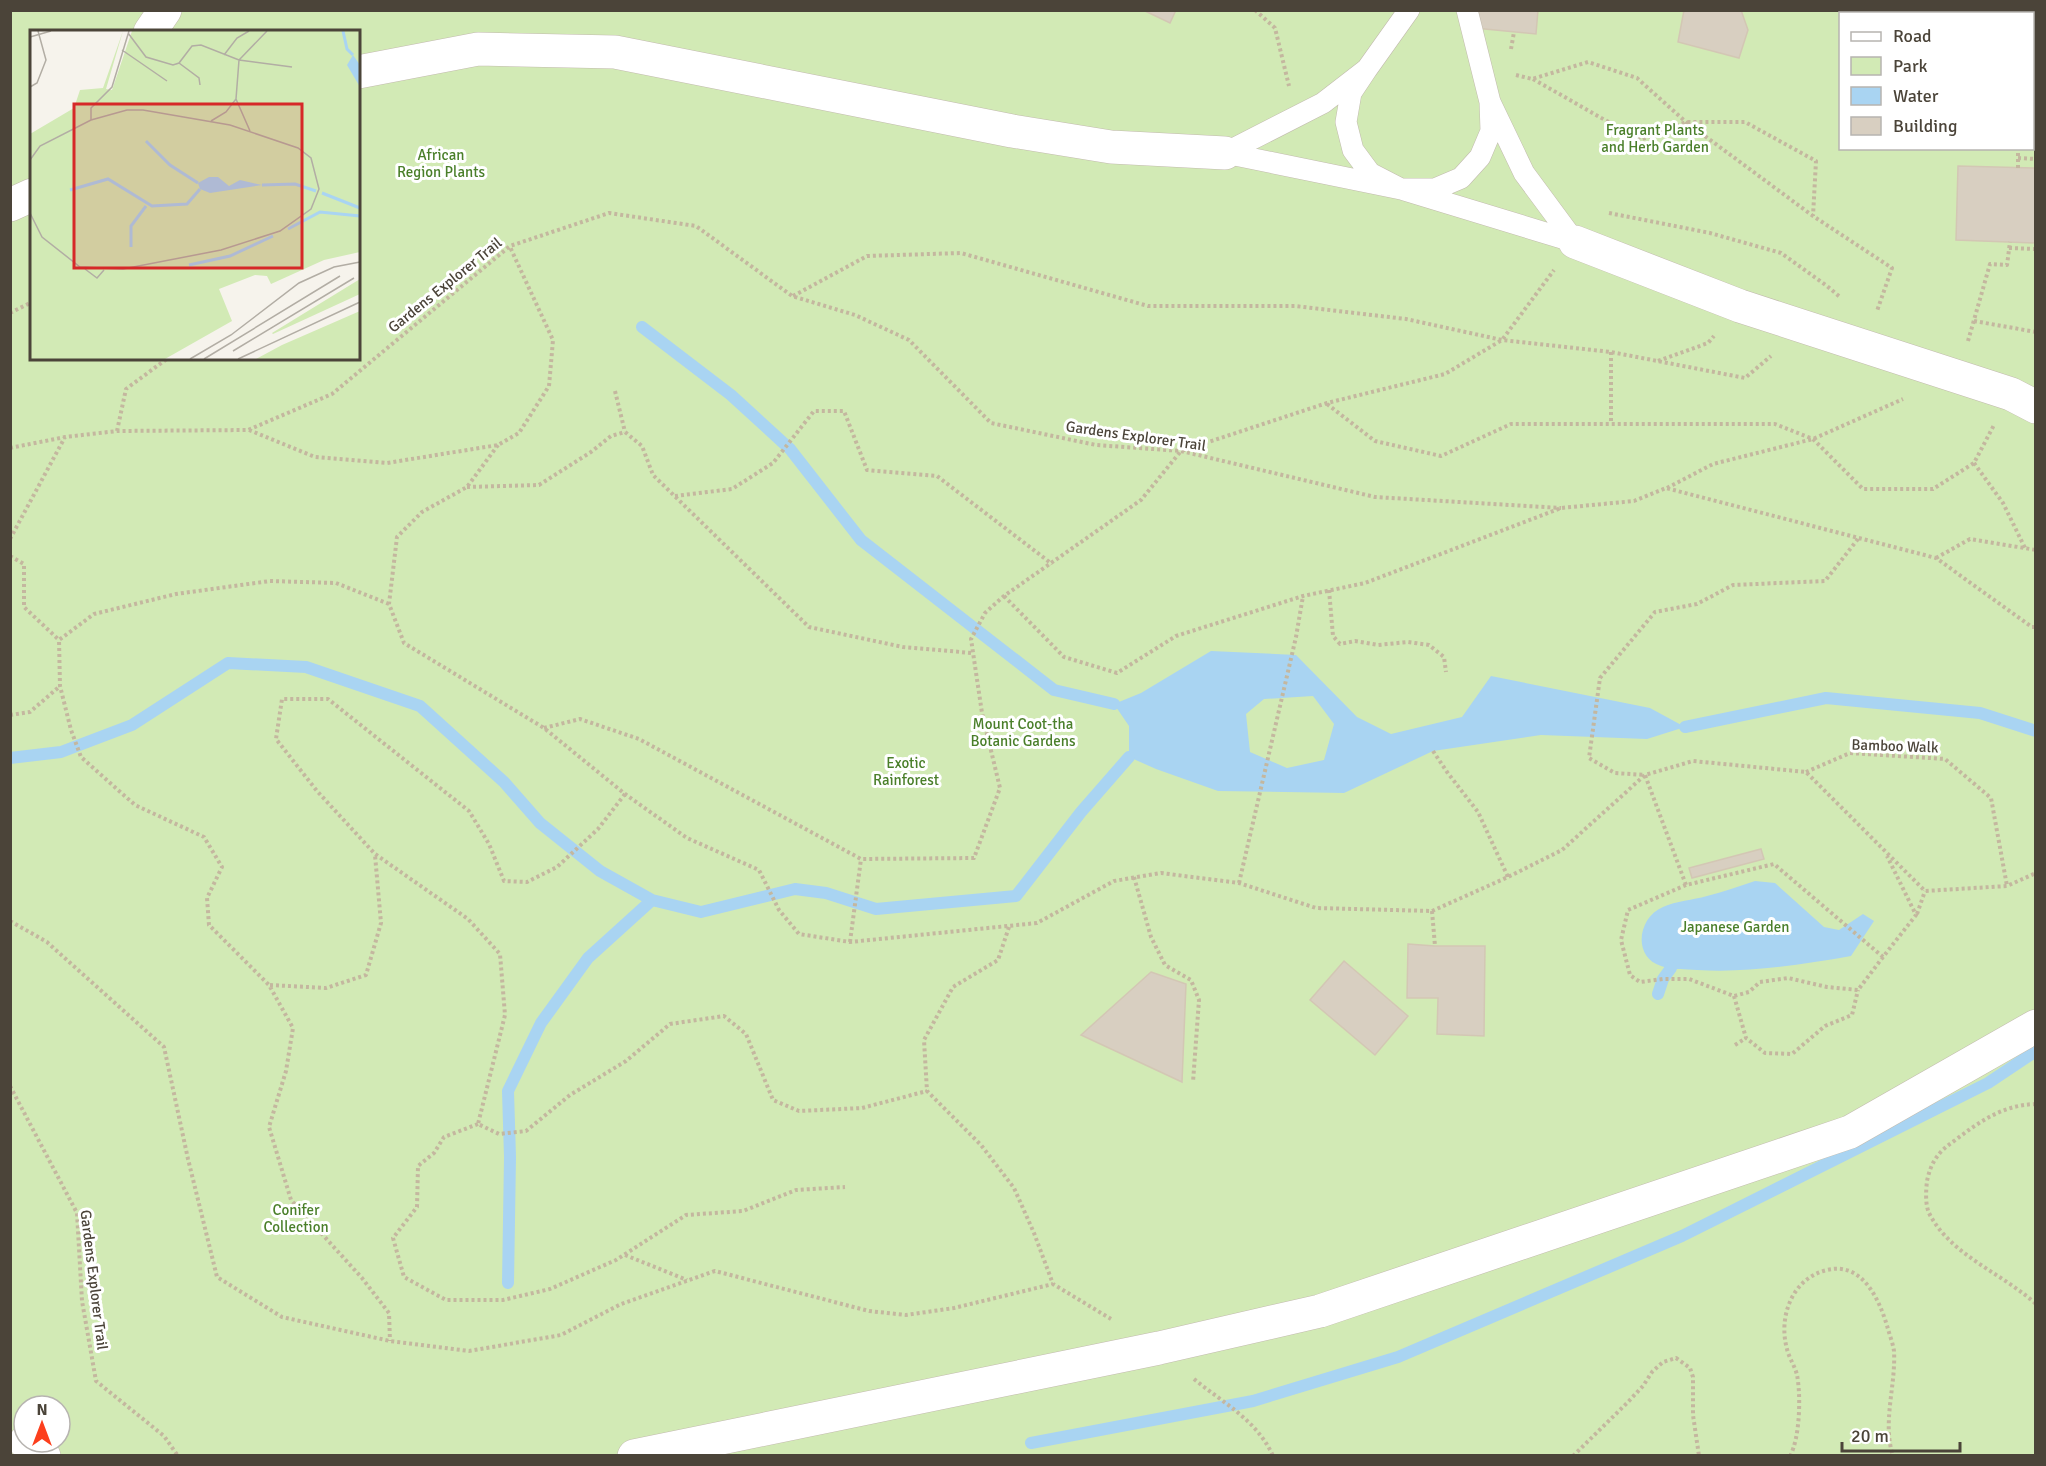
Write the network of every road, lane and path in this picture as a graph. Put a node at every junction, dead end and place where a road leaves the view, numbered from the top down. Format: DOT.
graph roads {
  1 [pos="165,10"];
  2 [pos="1255,10"];
  3 [pos="1409,10"];
  4 [pos="1467,10"];
  5 [pos="151,30"];
  6 [pos="1367,69"];
  7 [pos="360,72"];
  8 [pos="1507,73"];
  9 [pos="1532,79"];
  10 [pos="1289,89"];
  11 [pos="1490,102"];
  12 [pos="1686,122"];
  13 [pos="2018,150"];
  14 [pos="1225,153"];
  15 [pos="2018,158"];
  16 [pos="2036,159"];
  17 [pos="2018,168"];
  18 [pos="1401,189"];
  19 [pos="30,196"];
  20 [pos="10,205"];
  21 [pos="1604,212"];
  22 [pos="1813,216"];
  23 [pos="1575,242"];
  24 [pos="2010,242"];
  25 [pos="510,246"];
  26 [pos="2009,248"];
  27 [pos="2036,249"];
  28 [pos="792,296"];
  29 [pos="1842,299"];
  30 [pos="30,303"];
  31 [pos="1740,306"];
  32 [pos="10,312"];
  33 [pos="1974,321"];
  34 [pos="1803,328"];
  35 [pos="2036,332"];
  36 [pos="1502,340"];
  37 [pos="1866,346"];
  38 [pos="1611,351"];
  39 [pos="165,360"];
  40 [pos="1656,361"];
  41 [pos="1955,376"];
  42 [pos="615,391"];
  43 [pos="2023,400"];
  44 [pos="1327,403"];
  45 [pos="1611,424"];
  46 [pos="248,430"];
  47 [pos="117,431"];
  48 [pos="625,432"];
  49 [pos="65,437"];
  50 [pos="1813,439"];
  51 [pos="498,445"];
  52 [pos="10,448"];
  53 [pos="1181,451"];
  54 [pos="1974,463"];
  55 [pos="467,487"];
  56 [pos="1666,488"];
  57 [pos="674,496"];
  58 [pos="1561,508"];
  59 [pos="10,539"];
  60 [pos="1858,539"];
  61 [pos="2025,548"];
  62 [pos="2036,550"];
  63 [pos="10,556"];
  64 [pos="1936,558"];
  65 [pos="1052,564"];
  66 [pos="1329,591"];
  67 [pos="1004,596"];
  68 [pos="1303,596"];
  69 [pos="389,604"];
  70 [pos="2036,627"];
  71 [pos="59,640"];
  72 [pos="972,653"];
  73 [pos="1446,672"];
  74 [pos="60,686"];
  75 [pos="10,715"];
  76 [pos="544,728"];
  77 [pos="1433,751"];
  78 [pos="1806,772"];
  79 [pos="1645,775"];
  80 [pos="625,794"];
  81 [pos="1886,853"];
  82 [pos="375,854"];
  83 [pos="861,859"];
  84 [pos="2036,873"];
  85 [pos="1134,877"];
  86 [pos="1508,877"];
  87 [pos="1239,883"];
  88 [pos="1686,885"];
  89 [pos="2007,886"];
  90 [pos="1925,891"];
  91 [pos="1432,911"];
  92 [pos="1916,915"];
  93 [pos="10,921"];
  94 [pos="1009,927"];
  95 [pos="850,942"];
  96 [pos="1435,946"];
  97 [pos="1883,957"];
  98 [pos="269,985"];
  99 [pos="1858,990"];
  100 [pos="1734,996"];
  101 [pos="2036,1026"];
  102 [pos="1746,1038"];
  103 [pos="1735,1045"];
  104 [pos="1193,1082"];
  105 [pos="10,1086"];
  106 [pos="927,1091"];
  107 [pos="2036,1104"];
  108 [pos="478,1124"];
  109 [pos="845,1187"];
  110 [pos="624,1254"];
  111 [pos="687,1281"];
  112 [pos="1053,1284"];
  113 [pos="2036,1304"];
  114 [pos="390,1341"];
  115 [pos="1159,1348"];
  116 [pos="1222,1399"];
  117 [pos="178,1455"];
  118 [pos="634,1455"];
  119 [pos="1273,1455"];
  120 [pos="1573,1455"];
  121 [pos="1699,1455"];
  122 [pos="1790,1455"];
  123 [pos="1893,1455"];
  1 -- 5 [label="street"];
  2 -- 10 [label="path"];
  3 -- 6 [label="lane"];
  4 -- 11 [label="lane"];
  6 -- 14 [label="lane"];
  6 -- 18 [label="lane"];
  7 -- 14 [label="street"];
  8 -- 9 [label="path"];
  9 -- 12 [label="path"];
  9 -- 12 [label="path"];
  11 -- 18 [label="lane"];
  11 -- 23 [label="lane"];
  12 -- 22 [label="path"];
  12 -- 22 [label="path"];
  13 -- 15 [label="path"];
  14 -- 18 [label="lane"];
  15 -- 16 [label="path"];
  15 -- 17 [label="path"];
  18 -- 23 [label="lane"];
  19 -- 20 [label="street"];
  21 -- 29 [label="path"];
  22 -- 37 [label="path"];
  23 -- 31 [label="street"];
  23 -- 36 [label="path"];
  24 -- 26 [label="path"];
  25 -- 28 [label="path, Gardens Explorer Trail"];
  25 -- 46 [label="path, Gardens Explorer Trail"];
  25 -- 51 [label="path"];
  26 -- 27 [label="path"];
  26 -- 33 [label="path"];
  28 -- 36 [label="path"];
  28 -- 53 [label="path, Gardens Explorer Trail"];
  30 -- 32 [label="path"];
  31 -- 34 [label="street"];
  31 -- 40 [label="path"];
  33 -- 35 [label="path"];
  33 -- 41 [label="path"];
  34 -- 37 [label="street"];
  34 -- 40 [label="path"];
  36 -- 38 [label="path"];
  36 -- 44 [label="path"];
  37 -- 41 [label="street"];
  38 -- 40 [label="path"];
  38 -- 45 [label="path"];
  39 -- 47 [label="path"];
  41 -- 43 [label="street"];
  41 -- 50 [label="path"];
  42 -- 48 [label="path"];
  43 -- 54 [label="path"];
  44 -- 45 [label="path"];
  44 -- 53 [label="path"];
  45 -- 50 [label="path"];
  46 -- 47 [label="path, Gardens Explorer Trail"];
  46 -- 51 [label="path"];
  47 -- 49 [label="path, Gardens Explorer Trail"];
  48 -- 55 [label="path"];
  48 -- 57 [label="path"];
  49 -- 52 [label="path, Gardens Explorer Trail"];
  49 -- 59 [label="path"];
  50 -- 54 [label="path"];
  50 -- 56 [label="path"];
  51 -- 55 [label="path"];
  53 -- 58 [label="path, Gardens Explorer Trail"];
  53 -- 65 [label="path"];
  54 -- 61 [label="path"];
  55 -- 69 [label="path"];
  56 -- 58 [label="path"];
  56 -- 60 [label="path"];
  57 -- 65 [label="path"];
  57 -- 72 [label="path"];
  58 -- 66 [label="path"];
  60 -- 64 [label="path"];
  60 -- 79 [label="path"];
  61 -- 62 [label="path"];
  61 -- 64 [label="path"];
  63 -- 71 [label="path"];
  64 -- 70 [label="path"];
  65 -- 67 [label="path"];
  66 -- 68 [label="path"];
  66 -- 73 [label="path"];
  67 -- 68 [label="path"];
  67 -- 72 [label="path"];
  68 -- 87 [label="path"];
  69 -- 71 [label="path"];
  69 -- 76 [label="path"];
  71 -- 74 [label="path"];
  72 -- 83 [label="path"];
  74 -- 75 [label="path"];
  74 -- 98 [label="path"];
  76 -- 80 [label="path"];
  76 -- 83 [label="path"];
  77 -- 86 [label="path"];
  78 -- 79 [label="path"];
  78 -- 81 [label="path"];
  78 -- 89 [label="path, Bamboo Walk"];
  79 -- 86 [label="path"];
  79 -- 88 [label="path"];
  80 -- 82 [label="path"];
  80 -- 95 [label="path"];
  81 -- 90 [label="path"];
  81 -- 92 [label="path"];
  82 -- 98 [label="path"];
  82 -- 108 [label="path"];
  83 -- 95 [label="path"];
  84 -- 89 [label="path"];
  85 -- 87 [label="path"];
  85 -- 94 [label="path"];
  85 -- 104 [label="path"];
  86 -- 91 [label="path"];
  87 -- 91 [label="path"];
  88 -- 97 [label="path"];
  88 -- 100 [label="path"];
  89 -- 90 [label="path"];
  90 -- 92 [label="path"];
  91 -- 96 [label="path"];
  92 -- 97 [label="path"];
  93 -- 114 [label="path"];
  94 -- 95 [label="path"];
  94 -- 106 [label="path"];
  97 -- 99 [label="path"];
  98 -- 114 [label="path"];
  99 -- 100 [label="path"];
  99 -- 102 [label="path"];
  100 -- 102 [label="path"];
  101 -- 115 [label="street"];
  102 -- 103 [label="path"];
  105 -- 117 [label="path, Gardens Explorer Trail"];
  106 -- 108 [label="path"];
  106 -- 112 [label="path"];
  107 -- 113 [label="path"];
  108 -- 110 [label="path"];
  109 -- 110 [label="path"];
  110 -- 111 [label="path"];
  111 -- 112 [label="path"];
  111 -- 114 [label="path"];
  112 -- 115 [label="path"];
  115 -- 118 [label="street"];
  116 -- 119 [label="path"];
  120 -- 121 [label="path"];
  122 -- 123 [label="path"];
}
